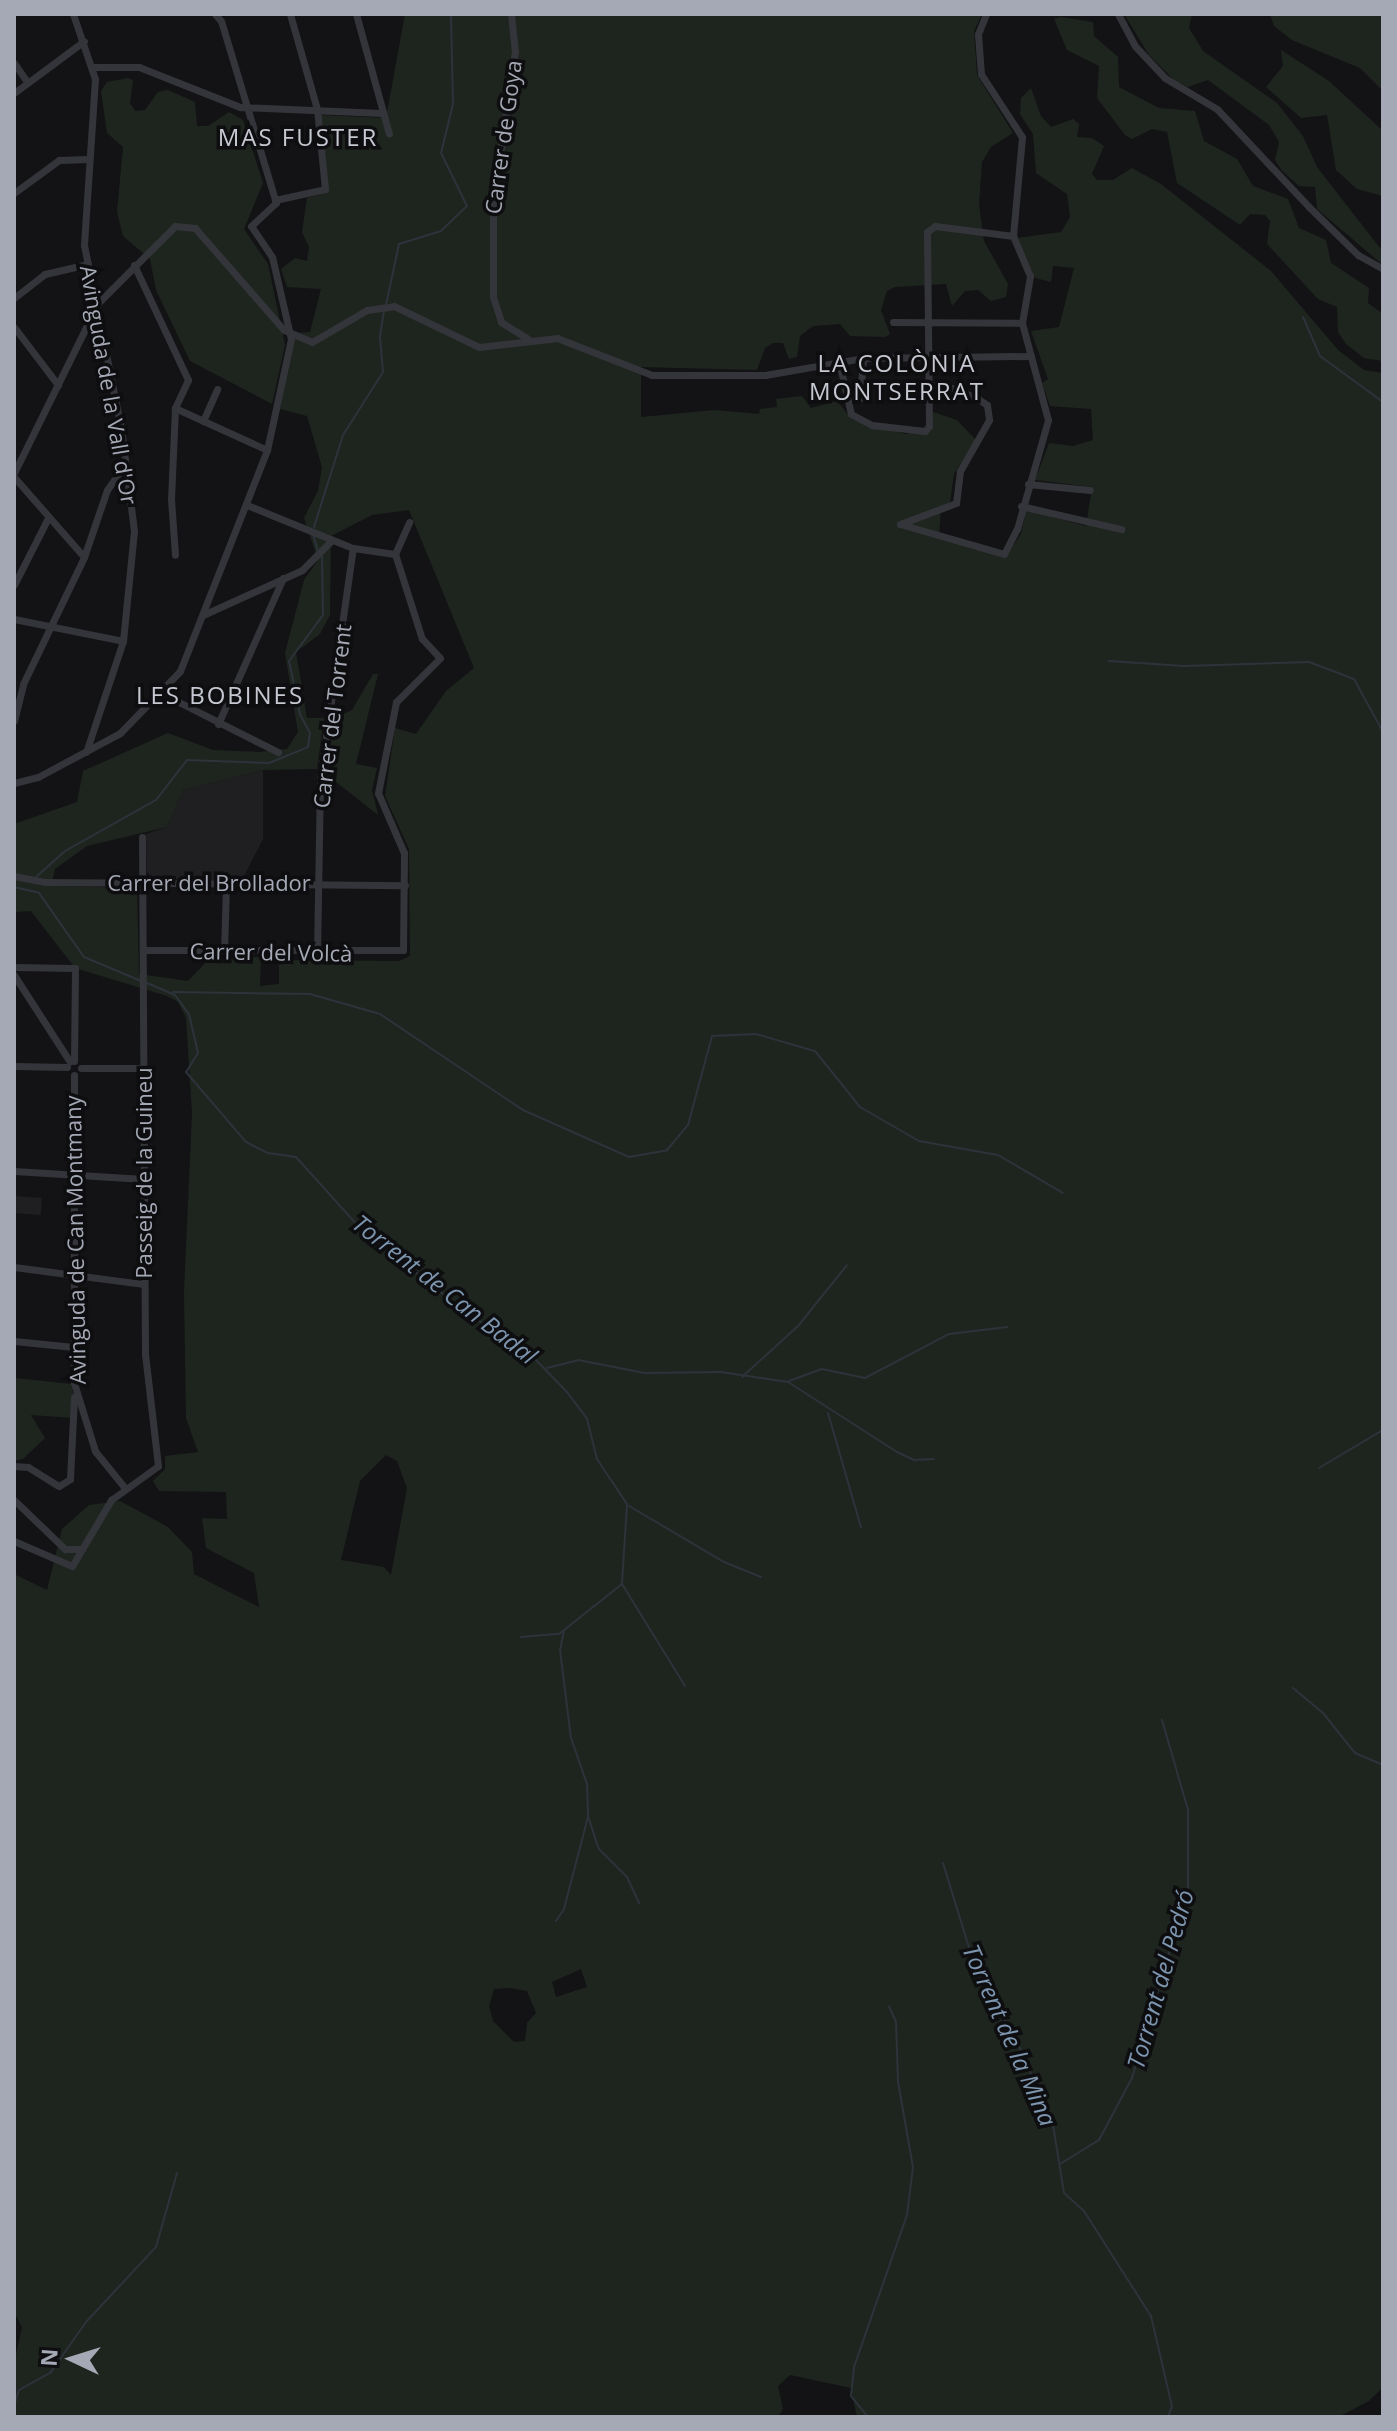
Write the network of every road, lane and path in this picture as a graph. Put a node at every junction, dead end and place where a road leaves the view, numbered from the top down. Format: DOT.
graph roads {
  1 [pos="73,14"];
  2 [pos="215,14"];
  3 [pos="290,14"];
  4 [pos="356,14"];
  5 [pos="511,14"];
  6 [pos="986,14"];
  7 [pos="1118,14"];
  8 [pos="84,41"];
  9 [pos="14,63"];
  10 [pos="94,67"];
  11 [pos="28,83"];
  12 [pos="14,93"];
  13 [pos="247,107"];
  14 [pos="317,109"];
  15 [pos="382,113"];
  16 [pos="389,134"];
  17 [pos="89,159"];
  18 [pos="14,193"];
  19 [pos="275,200"];
  20 [pos="1013,236"];
  21 [pos="88,264"];
  22 [pos="134,265"];
  23 [pos="1383,269"];
  24 [pos="14,298"];
  25 [pos="98,303"];
  26 [pos="893,322"];
  27 [pos="926,322"];
  28 [pos="1022,323"];
  29 [pos="14,327"];
  30 [pos="291,334"];
  31 [pos="528,339"];
  32 [pos="1031,356"];
  33 [pos="926,357"];
  34 [pos="863,358"];
  35 [pos="839,362"];
  36 [pos="58,385"];
  37 [pos="925,385"];
  38 [pos="217,389"];
  39 [pos="860,398"];
  40 [pos="175,408"];
  41 [pos="203,421"];
  42 [pos="267,450"];
  43 [pos="125,464"];
  44 [pos="14,475"];
  45 [pos="1028,484"];
  46 [pos="1090,490"];
  47 [pos="247,505"];
  48 [pos="1021,506"];
  49 [pos="47,520"];
  50 [pos="409,522"];
  51 [pos="1121,529"];
  52 [pos="331,541"];
  53 [pos="353,548"];
  54 [pos="395,554"];
  55 [pos="175,555"];
  56 [pos="84,557"];
  57 [pos="283,578"];
  58 [pos="14,585"];
  59 [pos="203,615"];
  60 [pos="14,619"];
  61 [pos="50,626"];
  62 [pos="123,641"];
  63 [pos="163,694"];
  64 [pos="16,701"];
  65 [pos="14,721"];
  66 [pos="218,724"];
  67 [pos="278,752"];
  68 [pos="85,753"];
  69 [pos="14,783"];
  70 [pos="142,837"];
  71 [pos="14,876"];
  72 [pos="142,883"];
  73 [pos="318,883"];
  74 [pos="226,884"];
  75 [pos="405,885"];
  76 [pos="143,950"];
  77 [pos="224,952"];
  78 [pos="317,954"];
  79 [pos="14,967"];
  80 [pos="14,975"];
  81 [pos="70,1063"];
  82 [pos="14,1066"];
  83 [pos="81,1068"];
  84 [pos="143,1068"];
  85 [pos="74,1075"];
  86 [pos="14,1171"];
  87 [pos="74,1174"];
  88 [pos="144,1179"];
  89 [pos="14,1267"];
  90 [pos="73,1274"];
  91 [pos="144,1284"];
  92 [pos="14,1341"];
  93 [pos="74,1347"];
  94 [pos="74,1383"];
  95 [pos="14,1466"];
  96 [pos="124,1487"];
  97 [pos="14,1500"];
  98 [pos="14,1541"];
  99 [pos="84,1548"];
  1 -- 8 [label="street, Avinguda de la Vall d'Or"];
  2 -- 13 [label="street"];
  3 -- 14 [label="street"];
  4 -- 15 [label="street"];
  5 -- 31 [label="street, Carrer de Goya"];
  6 -- 20 [label="street"];
  7 -- 23 [label="street"];
  8 -- 10 [label="street, Avinguda de la Vall d'Or"];
  8 -- 11 [label="street"];
  9 -- 11 [label="street"];
  10 -- 13 [label="street"];
  10 -- 17 [label="street, Avinguda de la Vall d'Or"];
  11 -- 12 [label="street"];
  13 -- 14 [label="street"];
  13 -- 19 [label="street"];
  14 -- 15 [label="street"];
  14 -- 19 [label="street"];
  15 -- 16 [label="street"];
  17 -- 18 [label="street"];
  17 -- 21 [label="street, Avinguda de la Vall d'Or"];
  19 -- 30 [label="street"];
  20 -- 27 [label="street"];
  20 -- 28 [label="street"];
  21 -- 24 [label="street"];
  21 -- 25 [label="street, Avinguda de la Vall d'Or"];
  22 -- 25 [label="street"];
  22 -- 30 [label="street"];
  22 -- 40 [label="street"];
  25 -- 36 [label="street"];
  25 -- 43 [label="street, Avinguda de la Vall d'Or"];
  26 -- 27 [label="street"];
  27 -- 28 [label="street"];
  27 -- 33 [label="street"];
  28 -- 32 [label="street"];
  29 -- 36 [label="street"];
  30 -- 31 [label="street"];
  30 -- 42 [label="street"];
  31 -- 35 [label="street"];
  32 -- 33 [label="street"];
  32 -- 45 [label="street"];
  33 -- 34 [label="street"];
  33 -- 37 [label="street"];
  34 -- 35 [label="street"];
  34 -- 39 [label="street"];
  35 -- 37 [label="street"];
  36 -- 44 [label="street"];
  37 -- 48 [label="street"];
  38 -- 41 [label="street"];
  40 -- 41 [label="street"];
  40 -- 55 [label="street"];
  41 -- 42 [label="street"];
  42 -- 47 [label="street"];
  43 -- 56 [label="street"];
  43 -- 62 [label="street, Avinguda de la Vall d'Or"];
  44 -- 49 [label="street"];
  45 -- 46 [label="street"];
  45 -- 48 [label="street"];
  47 -- 52 [label="street"];
  47 -- 59 [label="street"];
  48 -- 51 [label="street"];
  49 -- 56 [label="street"];
  49 -- 58 [label="street"];
  50 -- 54 [label="street"];
  52 -- 53 [label="street"];
  52 -- 57 [label="street"];
  53 -- 54 [label="street"];
  53 -- 73 [label="street, Carrer del Torrent"];
  54 -- 75 [label="street"];
  56 -- 61 [label="street"];
  57 -- 59 [label="street"];
  57 -- 66 [label="street"];
  59 -- 63 [label="street"];
  60 -- 61 [label="street"];
  61 -- 62 [label="street"];
  61 -- 64 [label="street"];
  62 -- 68 [label="street, Avinguda de la Vall d'Or"];
  63 -- 66 [label="street"];
  63 -- 68 [label="street"];
  64 -- 65 [label="street"];
  66 -- 67 [label="street"];
  68 -- 69 [label="street"];
  70 -- 72 [label="street, Passeig de la Guineu"];
  71 -- 72 [label="street, Carrer del Brollador"];
  72 -- 74 [label="street, Carrer del Brollador"];
  72 -- 76 [label="street, Passeig de la Guineu"];
  73 -- 74 [label="street, Carrer del Brollador"];
  73 -- 75 [label="street, Carrer del Brollador"];
  73 -- 78 [label="street, Carrer del Torrent"];
  74 -- 77 [label="street"];
  75 -- 78 [label="street, Carrer del Volcà"];
  76 -- 77 [label="street, Carrer del Volcà"];
  76 -- 84 [label="street, Passeig de la Guineu"];
  77 -- 78 [label="street, Carrer del Volcà"];
  79 -- 81 [label="street"];
  80 -- 81 [label="street"];
  81 -- 82 [label="street"];
  81 -- 83 [label="street"];
  81 -- 85 [label="street"];
  83 -- 84 [label="street"];
  83 -- 85 [label="street"];
  84 -- 88 [label="street, Passeig de la Guineu"];
  85 -- 87 [label="street, Avinguda de Can Montmany"];
  86 -- 87 [label="street"];
  87 -- 88 [label="street"];
  87 -- 90 [label="street, Avinguda de Can Montmany"];
  88 -- 91 [label="street, Passeig de la Guineu"];
  89 -- 90 [label="street"];
  90 -- 91 [label="street"];
  90 -- 93 [label="street, Avinguda de Can Montmany"];
  91 -- 96 [label="street, Passeig de la Guineu"];
  92 -- 93 [label="street"];
  93 -- 94 [label="street, Avinguda de Can Montmany"];
  94 -- 95 [label="street"];
  94 -- 96 [label="street, Avinguda de Can Montmany"];
  96 -- 99 [label="street"];
  97 -- 99 [label="street"];
  98 -- 99 [label="street"];
}
